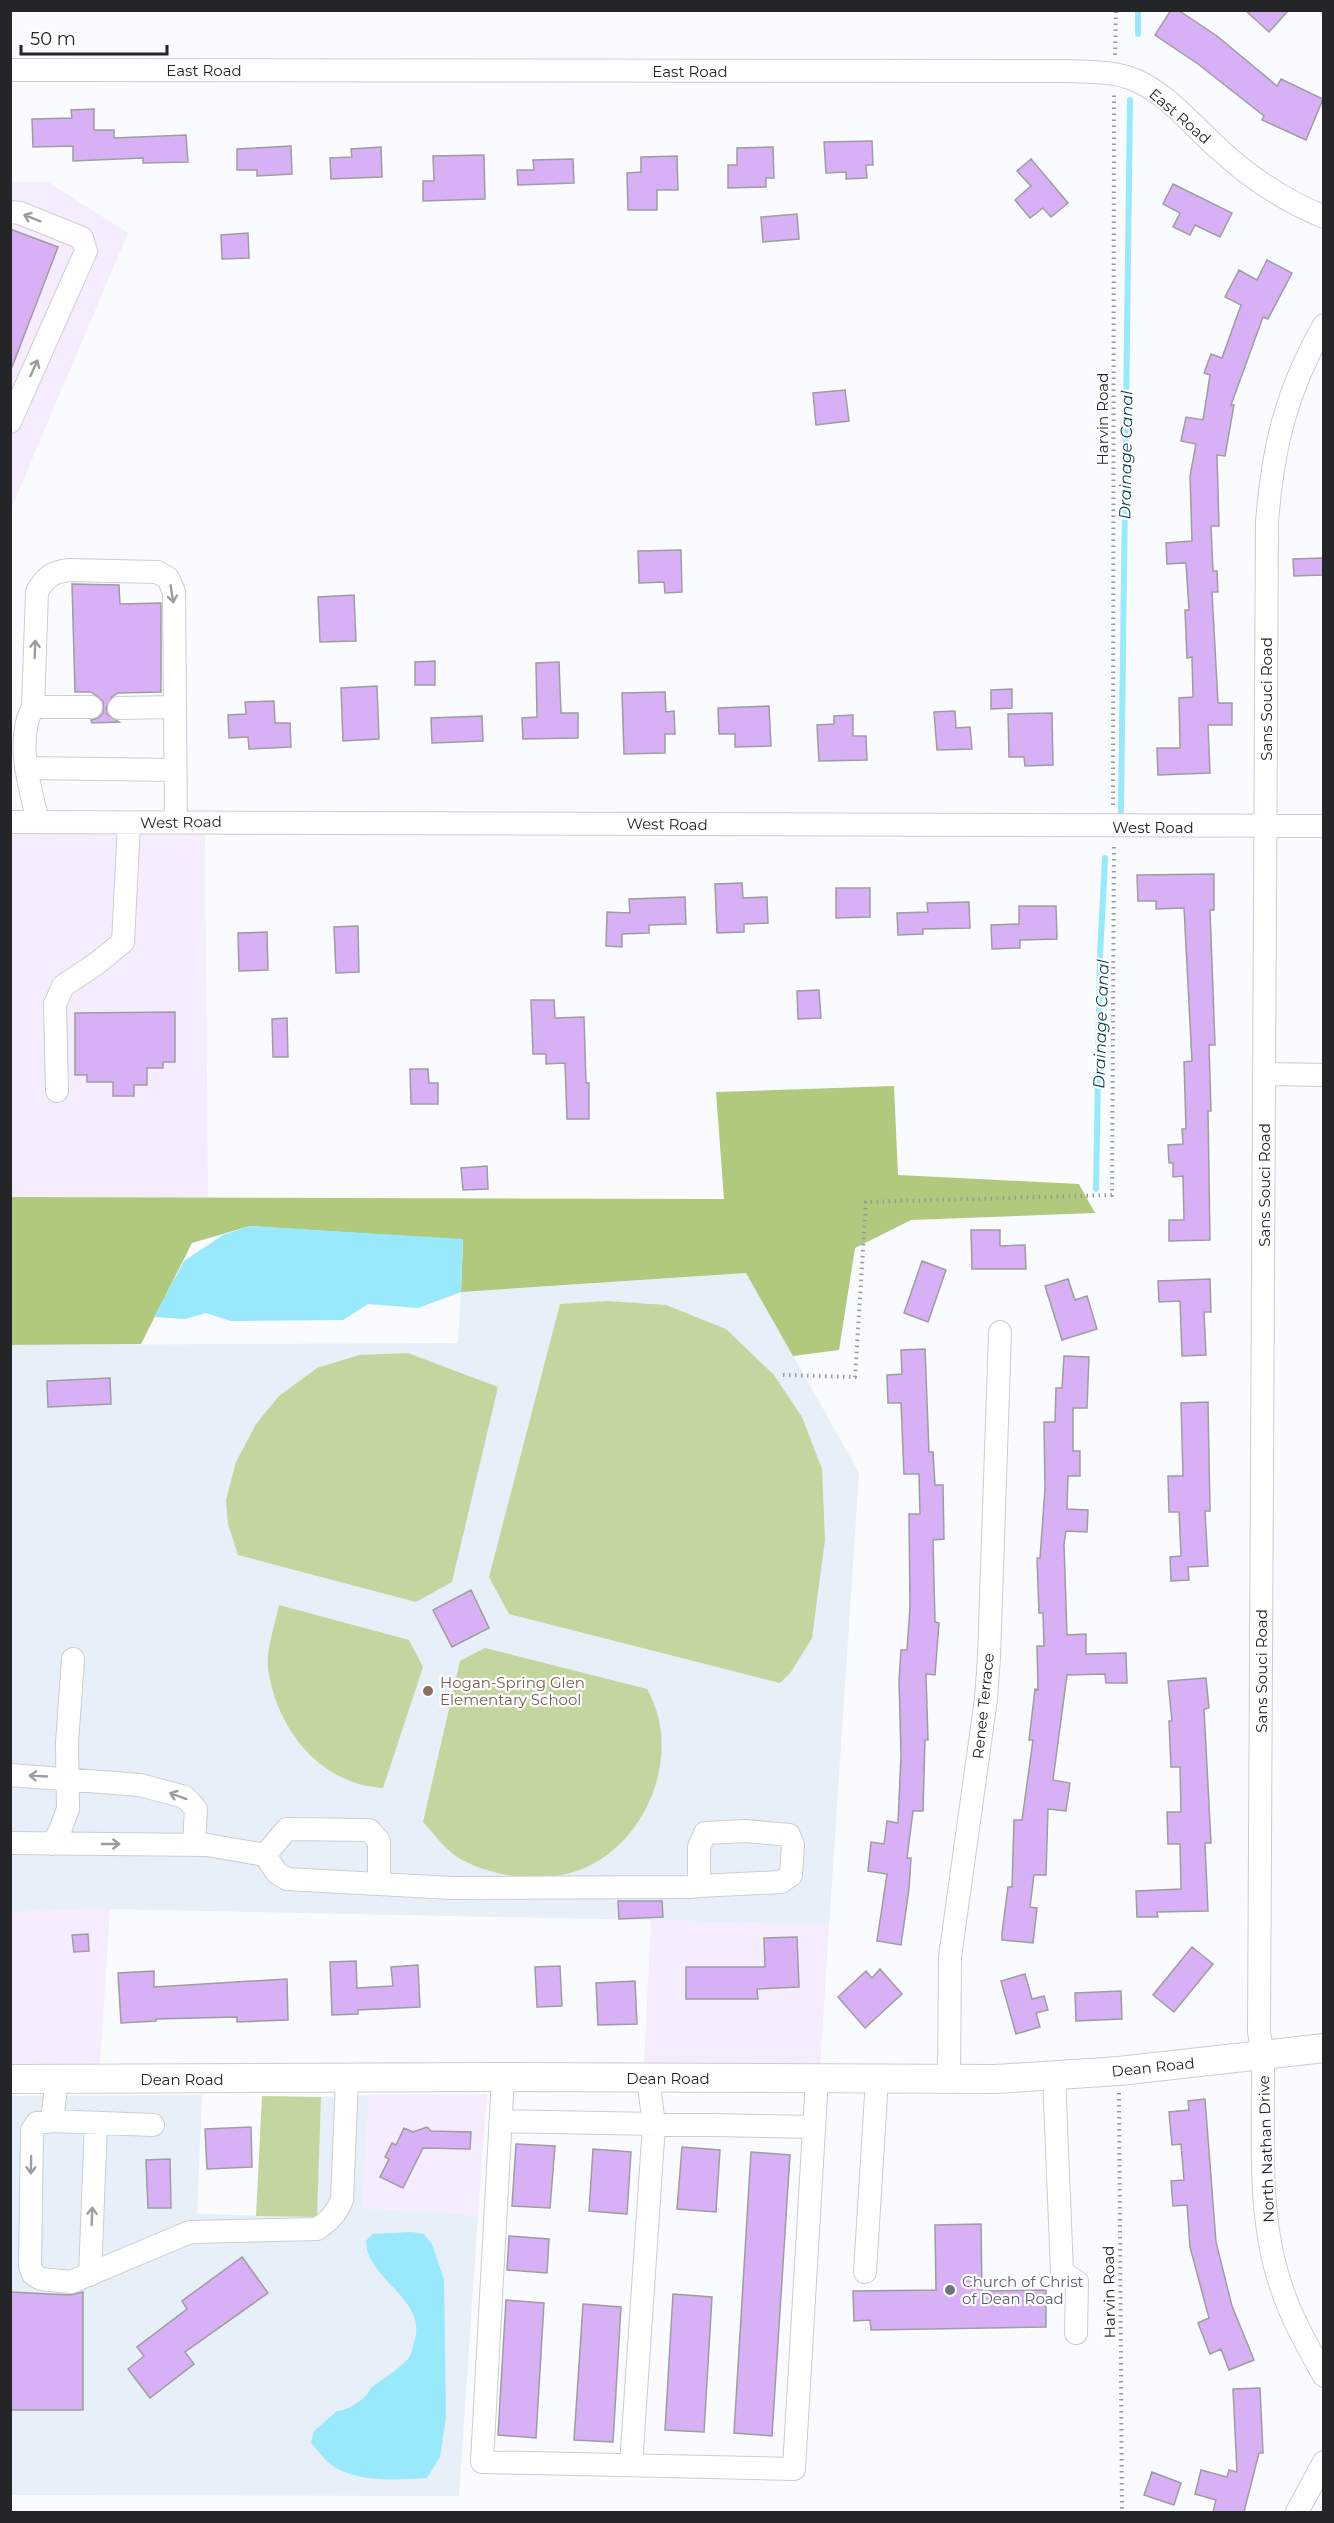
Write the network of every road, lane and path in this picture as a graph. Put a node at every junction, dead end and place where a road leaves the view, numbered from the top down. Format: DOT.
graph roads {
  1 [pos="1116,10"];
  2 [pos="10,70"];
  3 [pos="1114,74"];
  4 [pos="10,212"];
  5 [pos="1323,217"];
  6 [pos="1323,325"];
  7 [pos="10,422"];
  8 [pos="33,707"];
  9 [pos="91,707"];
  10 [pos="174,707"];
  11 [pos="119,708"];
  12 [pos="26,768"];
  13 [pos="175,770"];
  14 [pos="10,822"];
  15 [pos="38,822"];
  16 [pos="176,822"];
  17 [pos="129,823"];
  18 [pos="1265,825"];
  19 [pos="1323,826"];
  20 [pos="1113,827"];
  21 [pos="1265,1074"];
  22 [pos="1323,1075"];
  23 [pos="57,1091"];
  24 [pos="1000,1332"];
  25 [pos="783,1375"];
  26 [pos="73,1659"];
  27 [pos="10,1775"];
  28 [pos="66,1780"];
  29 [pos="10,1843"];
  30 [pos="52,1844"];
  31 [pos="194,1845"];
  32 [pos="265,1855"];
  33 [pos="379,1884"];
  34 [pos="699,1886"];
  35 [pos="1323,2048"];
  36 [pos="1263,2055"];
  37 [pos="1119,2071"];
  38 [pos="1054,2075"];
  39 [pos="503,2078"];
  40 [pos="648,2078"];
  41 [pos="817,2078"];
  42 [pos="10,2079"];
  43 [pos="57,2079"];
  44 [pos="347,2079"];
  45 [pos="877,2079"];
  46 [pos="949,2079"];
  47 [pos="52,2121"];
  48 [pos="501,2121"];
  49 [pos="96,2123"];
  50 [pos="153,2125"];
  51 [pos="654,2125"];
  52 [pos="814,2127"];
  53 [pos="865,2272"];
  54 [pos="90,2275"];
  55 [pos="1076,2333"];
  56 [pos="1323,2376"];
  57 [pos="1323,2462"];
  58 [pos="631,2465"];
  59 [pos="1122,2512"];
  60 [pos="1297,2512"];
  1 -- 3 [label="path, Harvin Road"];
  2 -- 3 [label="street, East Road"];
  3 -- 5 [label="street, East Road"];
  3 -- 20 [label="path, Harvin Road"];
  7 -- 4 [label="street, one-way"];
  6 -- 18 [label="street, Sans Souci Road"];
  8 -- 9 [label="street"];
  8 -- 10 [label="street, one-way"];
  8 -- 12 [label="street"];
  10 -- 11 [label="street"];
  10 -- 13 [label="street"];
  12 -- 13 [label="street"];
  12 -- 15 [label="street"];
  13 -- 16 [label="street"];
  14 -- 15 [label="street, West Road"];
  15 -- 17 [label="street, West Road"];
  16 -- 17 [label="street, West Road"];
  16 -- 20 [label="street, West Road"];
  17 -- 23 [label="street"];
  18 -- 19 [label="street, West Road"];
  18 -- 20 [label="street, West Road"];
  18 -- 21 [label="street, Sans Souci Road"];
  20 -- 25 [label="path, Harvin Road"];
  21 -- 22 [label="street"];
  21 -- 36 [label="street, Sans Souci Road"];
  24 -- 46 [label="street, Renee Terrace"];
  26 -- 28 [label="street"];
  28 -- 27 [label="street, one-way"];
  28 -- 30 [label="street"];
  31 -- 28 [label="street, one-way"];
  29 -- 30 [label="street"];
  30 -- 31 [label="street, one-way"];
  31 -- 32 [label="street"];
  32 -- 33 [label="street"];
  32 -- 33 [label="street"];
  33 -- 34 [label="street"];
  35 -- 36 [label="main road, Dean Road"];
  36 -- 37 [label="main road, Dean Road"];
  36 -- 56 [label="street, North Nathan Drive"];
  37 -- 38 [label="main road, Dean Road"];
  37 -- 59 [label="path, Harvin Road"];
  38 -- 46 [label="main road, Dean Road"];
  38 -- 55 [label="street"];
  39 -- 40 [label="main road, Dean Road"];
  39 -- 44 [label="main road, Dean Road"];
  39 -- 48 [label="street"];
  40 -- 41 [label="main road, Dean Road"];
  40 -- 51 [label="street"];
  41 -- 45 [label="main road, Dean Road"];
  41 -- 52 [label="street"];
  42 -- 43 [label="main road, Dean Road"];
  43 -- 44 [label="main road, Dean Road"];
  43 -- 47 [label="street"];
  44 -- 54 [label="street"];
  45 -- 46 [label="main road, Dean Road"];
  45 -- 53 [label="street"];
  47 -- 49 [label="street"];
  47 -- 54 [label="street, one-way"];
  48 -- 51 [label="street"];
  48 -- 58 [label="street"];
  49 -- 50 [label="street"];
  54 -- 49 [label="street, one-way"];
  51 -- 52 [label="street"];
  51 -- 58 [label="street"];
  52 -- 58 [label="street"];
  57 -- 60 [label="street"];
}
